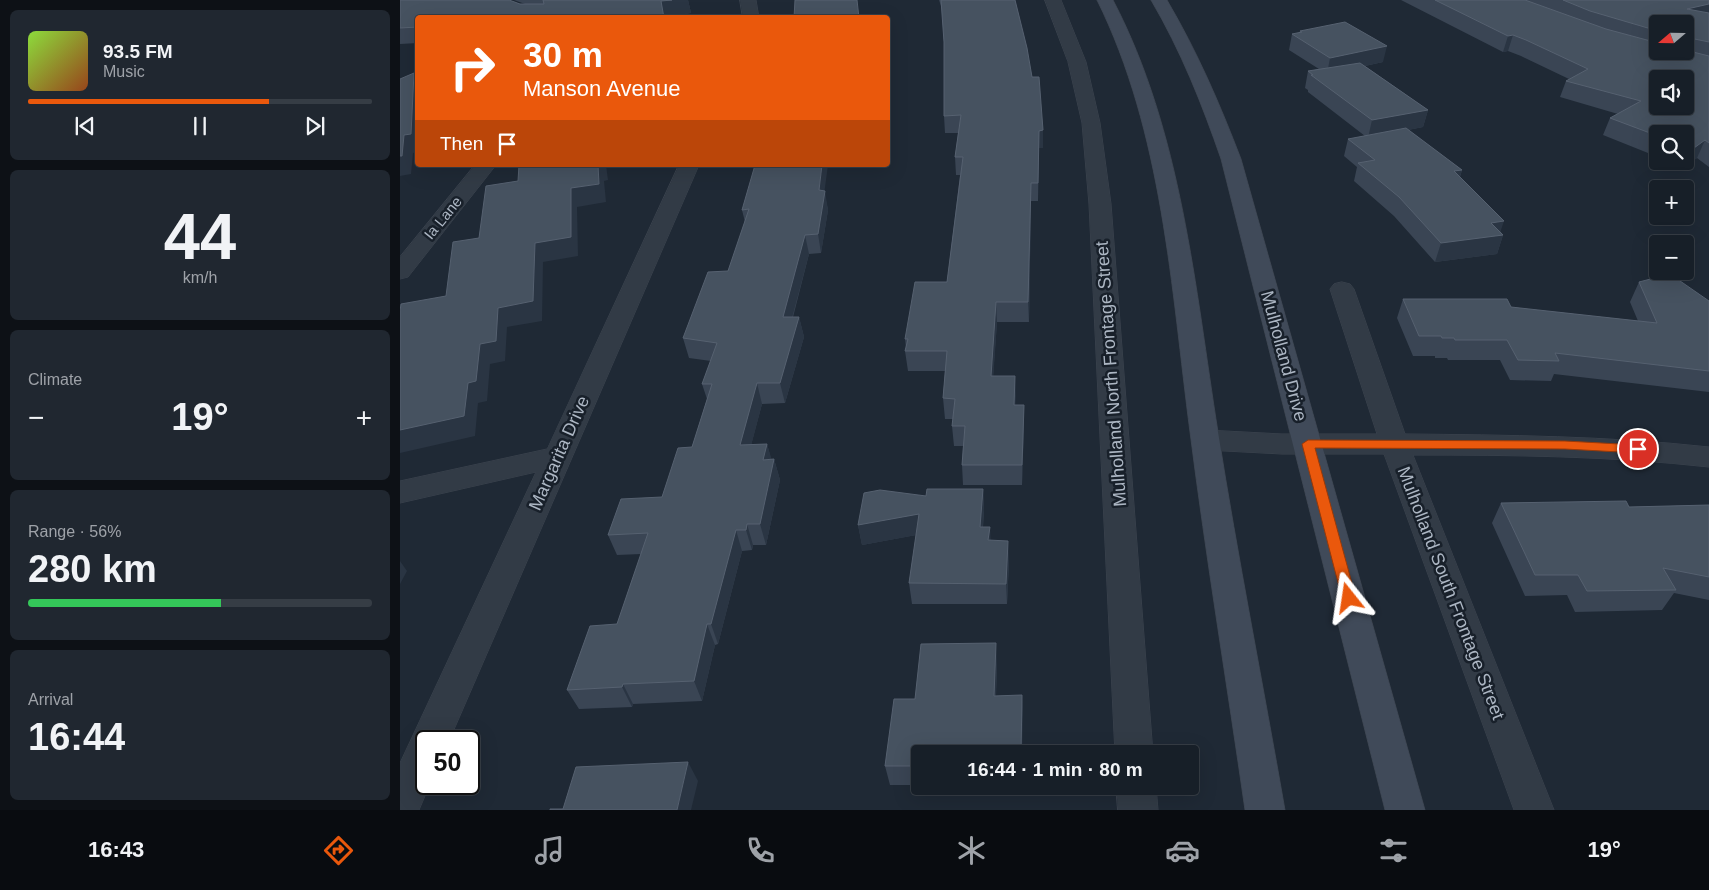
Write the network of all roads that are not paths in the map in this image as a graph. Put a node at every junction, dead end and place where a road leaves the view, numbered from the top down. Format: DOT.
graph roads {
  1 [pos="748,0"];
  2 [pos="1053,0"];
  3 [pos="1105,0"];
  4 [pos="1158,0"];
  5 [pos="750,15"];
  6 [pos="484,167"];
  7 [pos="688,167"];
  8 [pos="400,272"];
  9 [pos="1342,289"];
  10 [pos="1206,440"];
  11 [pos="1308,444"];
  12 [pos="1394,444"];
  13 [pos="1709,456"];
  14 [pos="557,457"];
  15 [pos="400,492"];
  16 [pos="435,730"];
  17 [pos="1133,745"];
  18 [pos="415,774"];
  19 [pos="1137,795"];
  20 [pos="400,807"];
  21 [pos="1138,810"];
  22 [pos="1265,810"];
  23 [pos="1406,810"];
  24 [pos="1534,810"];
  1 -- 5 [label="street"];
  2 -- 17 [label="street, Mulholland North Frontage Street"];
  3 -- 10 [label="main road"];
  4 -- 11 [label="main road, Mulholland Drive"];
  6 -- 8 [label="street, Ia Lane"];
  7 -- 14 [label="street, Margarita Drive"];
  9 -- 12 [label="street, Mulholland South Frontage Street"];
  10 -- 11 [label="street"];
  10 -- 22 [label="main road"];
  11 -- 12 [label="street"];
  11 -- 23 [label="main road, Mulholland Drive"];
  12 -- 13 [label="street"];
  12 -- 24 [label="street, Mulholland South Frontage Street"];
  14 -- 15 [label="street"];
  14 -- 16 [label="street, Margarita Drive"];
  18 -- 20 [label="street"];
  19 -- 21 [label="street"];
}
